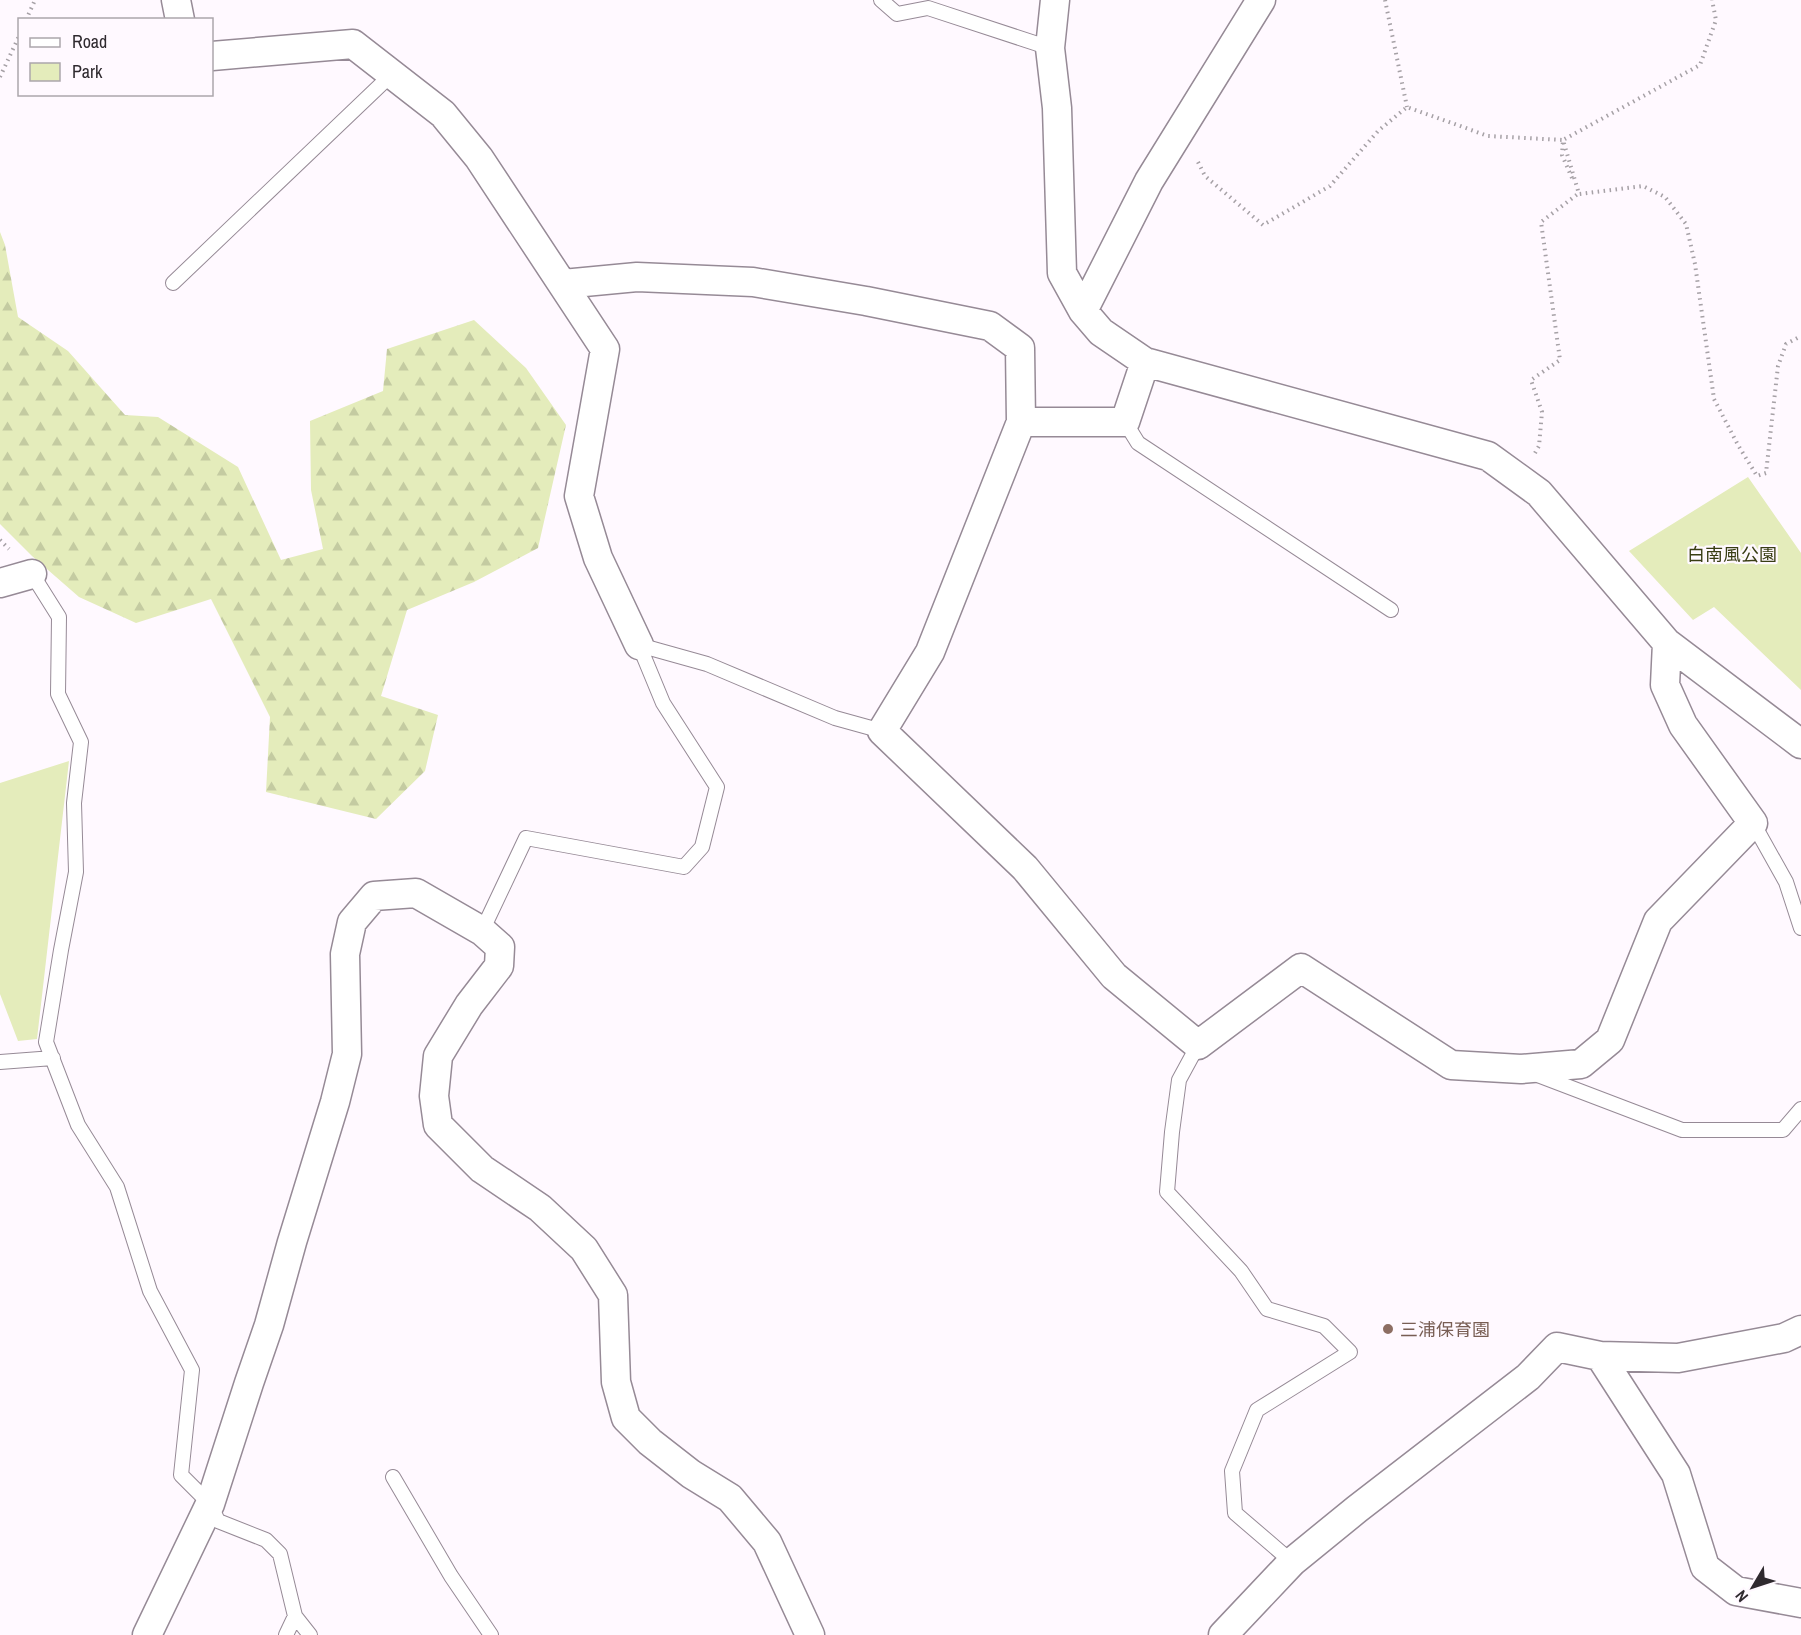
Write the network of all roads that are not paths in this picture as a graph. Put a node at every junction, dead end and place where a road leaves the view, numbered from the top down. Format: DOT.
graph roads {
  1 [pos="176,0"];
  2 [pos="881,0"];
  3 [pos="1055,0"];
  4 [pos="1261,0"];
  5 [pos="180,18"];
  6 [pos="1050,48"];
  7 [pos="213,56"];
  8 [pos="392,74"];
  9 [pos="173,283"];
  10 [pos="563,284"];
  11 [pos="1083,311"];
  12 [pos="1146,362"];
  13 [pos="1021,422"];
  14 [pos="1125,422"];
  15 [pos="32,574"];
  16 [pos="0,583"];
  17 [pos="1391,610"];
  18 [pos="1667,643"];
  19 [pos="639,645"];
  20 [pos="882,731"];
  21 [pos="1801,744"];
  22 [pos="1753,823"];
  23 [pos="1801,928"];
  24 [pos="482,931"];
  25 [pos="1198,1045"];
  26 [pos="53,1058"];
  27 [pos="0,1062"];
  28 [pos="1521,1070"];
  29 [pos="1801,1109"];
  30 [pos="1801,1330"];
  31 [pos="1600,1356"];
  32 [pos="393,1477"];
  33 [pos="210,1504"];
  34 [pos="1292,1562"];
  35 [pos="1801,1603"];
  36 [pos="295,1616"];
  37 [pos="147,1635"];
  38 [pos="286,1635"];
  39 [pos="310,1635"];
  40 [pos="491,1635"];
  41 [pos="810,1635"];
  42 [pos="1223,1635"];
  1 -- 5 [label="street"];
  2 -- 6 [label="lane"];
  3 -- 6 [label="street"];
  4 -- 11 [label="street"];
  6 -- 11 [label="street"];
  7 -- 8 [label="street"];
  8 -- 9 [label="lane"];
  8 -- 10 [label="street"];
  10 -- 13 [label="street"];
  10 -- 19 [label="street"];
  11 -- 12 [label="street"];
  12 -- 14 [label="street"];
  12 -- 18 [label="street"];
  13 -- 14 [label="street"];
  13 -- 20 [label="street"];
  14 -- 17 [label="lane"];
  15 -- 16 [label="street"];
  15 -- 26 [label="lane"];
  18 -- 21 [label="street"];
  18 -- 22 [label="street"];
  19 -- 20 [label="lane"];
  19 -- 24 [label="lane"];
  20 -- 25 [label="street"];
  22 -- 23 [label="lane"];
  22 -- 28 [label="street"];
  24 -- 33 [label="street"];
  24 -- 41 [label="street"];
  25 -- 28 [label="street"];
  25 -- 34 [label="lane"];
  26 -- 27 [label="lane"];
  26 -- 33 [label="lane"];
  28 -- 29 [label="lane"];
  30 -- 31 [label="street"];
  31 -- 34 [label="street"];
  31 -- 35 [label="street"];
  32 -- 40 [label="lane"];
  33 -- 36 [label="lane"];
  33 -- 37 [label="street"];
  34 -- 42 [label="street"];
  36 -- 38 [label="lane"];
  36 -- 39 [label="lane"];
}
